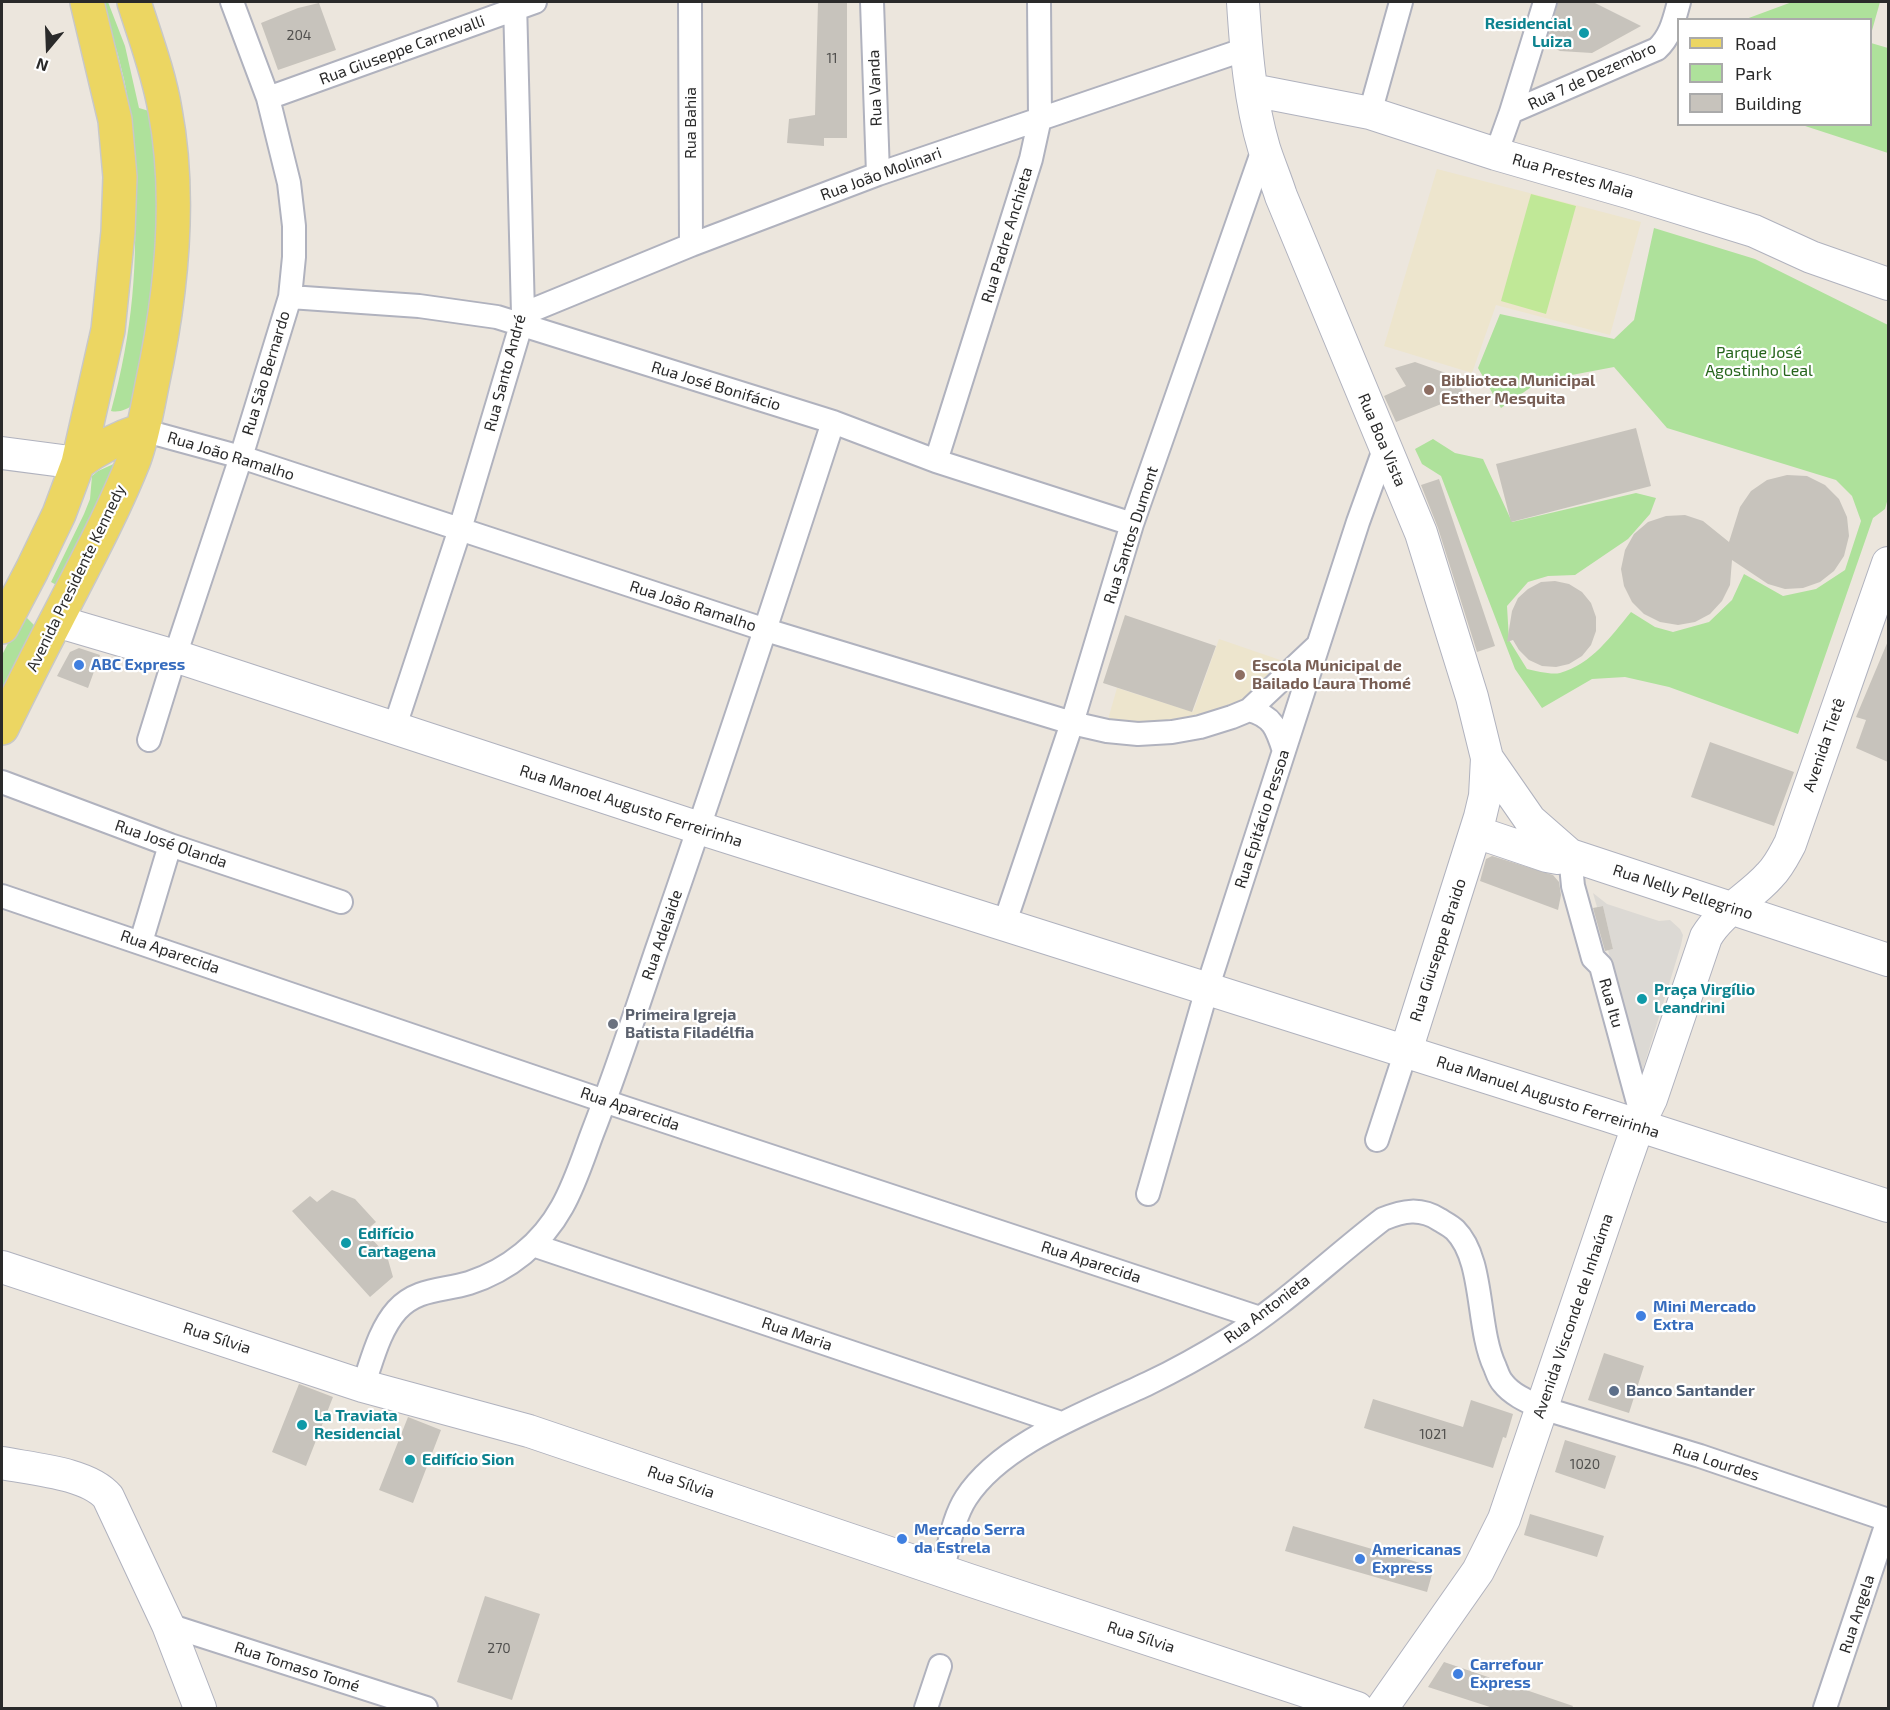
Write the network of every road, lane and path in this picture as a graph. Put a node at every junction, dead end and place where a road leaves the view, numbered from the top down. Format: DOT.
graph roads {
  1 [pos="87,2"];
  2 [pos="134,2"];
  3 [pos="232,2"];
  4 [pos="690,2"];
  5 [pos="872,2"];
  6 [pos="1039,2"];
  7 [pos="1243,2"];
  8 [pos="1401,2"];
  9 [pos="1545,2"];
  10 [pos="1679,2"];
  11 [pos="522,4"];
  12 [pos="1246,49"];
  13 [pos="1252,90"];
  14 [pos="268,98"];
  15 [pos="1511,112"];
  16 [pos="1370,113"];
  17 [pos="1040,118"];
  18 [pos="1264,147"];
  19 [pos="1496,153"];
  20 [pos="878,174"];
  21 [pos="691,245"];
  22 [pos="1888,284"];
  23 [pos="290,297"];
  24 [pos="522,319"];
  25 [pos="833,422"];
  26 [pos="142,430"];
  27 [pos="1385,447"];
  28 [pos="2,453"];
  29 [pos="241,457"];
  30 [pos="936,461"];
  31 [pos="78,463"];
  32 [pos="1132,524"];
  33 [pos="460,529"];
  34 [pos="1888,563"];
  35 [pos="32,570"];
  36 [pos="1881,610"];
  37 [pos="56,621"];
  38 [pos="2,627"];
  39 [pos="766,630"];
  40 [pos="1317,646"];
  41 [pos="175,656"];
  42 [pos="1250,710"];
  43 [pos="1072,723"];
  44 [pos="2,728"];
  45 [pos="394,729"];
  46 [pos="149,740"];
  47 [pos="1284,751"];
  48 [pos="1487,758"];
  49 [pos="2,782"];
  50 [pos="699,828"];
  51 [pos="1476,832"];
  52 [pos="170,845"];
  53 [pos="1570,855"];
  54 [pos="2,896"];
  55 [pos="341,902"];
  56 [pos="1731,908"];
  57 [pos="1004,925"];
  58 [pos="141,942"];
  59 [pos="1888,960"];
  60 [pos="1207,989"];
  61 [pos="1406,1051"];
  62 [pos="605,1101"];
  63 [pos="1640,1121"];
  64 [pos="1377,1140"];
  65 [pos="1148,1194"];
  66 [pos="1888,1206"];
  67 [pos="533,1245"];
  68 [pos="2,1267"];
  69 [pos="1260,1318"];
  70 [pos="363,1386"];
  71 [pos="1542,1408"];
  72 [pos="1061,1423"];
  73 [pos="2,1463"];
  74 [pos="1888,1520"];
  75 [pos="942,1571"];
  76 [pos="168,1625"];
  77 [pos="940,1666"];
  78 [pos="200,1708"];
  79 [pos="426,1708"];
  80 [pos="926,1708"];
  81 [pos="1357,1708"];
  82 [pos="1382,1708"];
  83 [pos="1826,1708"];
  1 -- 31 [label="main road"];
  2 -- 26 [label="main road, Avenida Presidente Kennedy"];
  3 -- 14 [label="street, Rua São Bernardo"];
  4 -- 21 [label="street, Rua Bahia"];
  5 -- 20 [label="street, Rua Vanda"];
  6 -- 17 [label="street, Rua Padre Anchieta"];
  7 -- 12 [label="main road, Rua Boa Vista"];
  8 -- 16 [label="street"];
  9 -- 15 [label="street"];
  10 -- 15 [label="street, Rua 7 de Dezembro"];
  11 -- 14 [label="street, Rua Giuseppe Carnevalli"];
  11 -- 24 [label="street, Rua Santo André"];
  12 -- 13 [label="main road, Rua Boa Vista"];
  12 -- 17 [label="street, Rua João Molinari"];
  13 -- 16 [label="main road, Rua Prestes Maia"];
  13 -- 18 [label="main road, Rua Boa Vista"];
  14 -- 23 [label="street, Rua São Bernardo"];
  15 -- 19 [label="street"];
  16 -- 19 [label="main road, Rua Prestes Maia"];
  17 -- 20 [label="street, Rua João Molinari"];
  17 -- 30 [label="street, Rua Padre Anchieta"];
  18 -- 27 [label="main road, Rua Boa Vista"];
  18 -- 32 [label="street, Rua Santos Dumont"];
  19 -- 22 [label="main road, Rua Prestes Maia"];
  20 -- 21 [label="street, Rua João Molinari"];
  21 -- 24 [label="street, Rua João Molinari"];
  23 -- 24 [label="street, Rua José Bonifácio"];
  23 -- 29 [label="street, Rua São Bernardo"];
  24 -- 25 [label="street, Rua José Bonifácio"];
  24 -- 33 [label="street, Rua Santo André"];
  25 -- 30 [label="street, Rua José Bonifácio"];
  25 -- 39 [label="street, Rua Adelaide"];
  26 -- 29 [label="street, Rua João Ramalho"];
  26 -- 31 [label="main road"];
  26 -- 37 [label="main road, Avenida Presidente Kennedy"];
  27 -- 40 [label="street, Rua Epitácio Pessoa"];
  27 -- 48 [label="main road, Rua Boa Vista"];
  28 -- 31 [label="main road"];
  29 -- 33 [label="street, Rua João Ramalho"];
  29 -- 41 [label="street, Rua São Bernardo"];
  30 -- 32 [label="street, Rua José Bonifácio"];
  31 -- 35 [label="main road"];
  32 -- 43 [label="street, Rua Santos Dumont"];
  33 -- 39 [label="street, Rua João Ramalho"];
  33 -- 45 [label="street, Rua Santo André"];
  34 -- 36 [label="main road, Avenida Tietê"];
  35 -- 37 [label="main road"];
  35 -- 38 [label="main road"];
  36 -- 56 [label="main road, Avenida Tietê"];
  37 -- 41 [label="main road, Rua Manoel Augusto Ferreirinha"];
  37 -- 44 [label="main road, Avenida Presidente Kennedy"];
  39 -- 43 [label="street, Rua João Ramalho"];
  39 -- 50 [label="street, Rua Adelaide"];
  40 -- 42 [label="street, Rua João Ramalho"];
  40 -- 47 [label="street, Rua Epitácio Pessoa"];
  41 -- 45 [label="main road, Rua Manoel Augusto Ferreirinha"];
  41 -- 46 [label="street, Rua São Bernardo"];
  42 -- 43 [label="street, Rua João Ramalho"];
  42 -- 47 [label="street"];
  43 -- 57 [label="street, Rua Santos Dumont"];
  45 -- 50 [label="main road, Rua Manoel Augusto Ferreirinha"];
  47 -- 60 [label="street, Rua Epitácio Pessoa"];
  48 -- 51 [label="main road, Rua Giuseppe Braido"];
  48 -- 53 [label="main road, Rua Boa Vista"];
  49 -- 52 [label="street, Rua José Olanda"];
  50 -- 57 [label="main road, Rua Manoel Augusto Ferreirinha"];
  50 -- 62 [label="street, Rua Adelaide"];
  51 -- 53 [label="main road, Rua Nelly Pellegrino"];
  51 -- 61 [label="main road, Rua Giuseppe Braido"];
  52 -- 55 [label="street, Rua José Olanda"];
  52 -- 58 [label="street"];
  53 -- 56 [label="main road, Rua Nelly Pellegrino"];
  53 -- 63 [label="street, Rua Itu"];
  54 -- 58 [label="street, Rua Aparecida"];
  56 -- 59 [label="main road, Rua Nelly Pellegrino"];
  56 -- 63 [label="main road, Avenida Visconde de Inhaúma"];
  57 -- 60 [label="main road, Rua Manoel Augusto Ferreirinha"];
  58 -- 62 [label="street, Rua Aparecida"];
  60 -- 61 [label="main road, Rua Manuel Augusto Ferreirinha"];
  60 -- 65 [label="street, Rua Epitácio Pessoa"];
  61 -- 63 [label="main road, Rua Manuel Augusto Ferreirinha"];
  61 -- 64 [label="street, Rua Giuseppe Braido"];
  62 -- 67 [label="street, Rua Adelaide"];
  62 -- 69 [label="street, Rua Aparecida"];
  63 -- 66 [label="main road, Rua Manuel Augusto Ferreirinha"];
  63 -- 71 [label="main road, Avenida Visconde de Inhaúma"];
  67 -- 70 [label="street, Rua Adelaide"];
  67 -- 72 [label="street, Rua Maria"];
  68 -- 70 [label="main road, Rua Sílvia"];
  69 -- 71 [label="street, Rua Antonieta"];
  69 -- 72 [label="street, Rua Antonieta"];
  70 -- 75 [label="main road, Rua Sílvia"];
  71 -- 74 [label="street, Rua Lourdes"];
  71 -- 82 [label="main road, Avenida Visconde de Inhaúma"];
  72 -- 75 [label="street, Rua Antonieta"];
  73 -- 76 [label="main road"];
  74 -- 83 [label="street, Rua Angela"];
  75 -- 81 [label="main road, Rua Sílvia"];
  76 -- 78 [label="main road"];
  76 -- 79 [label="street, Rua Tomaso Tomé"];
  77 -- 80 [label="street"];
}
